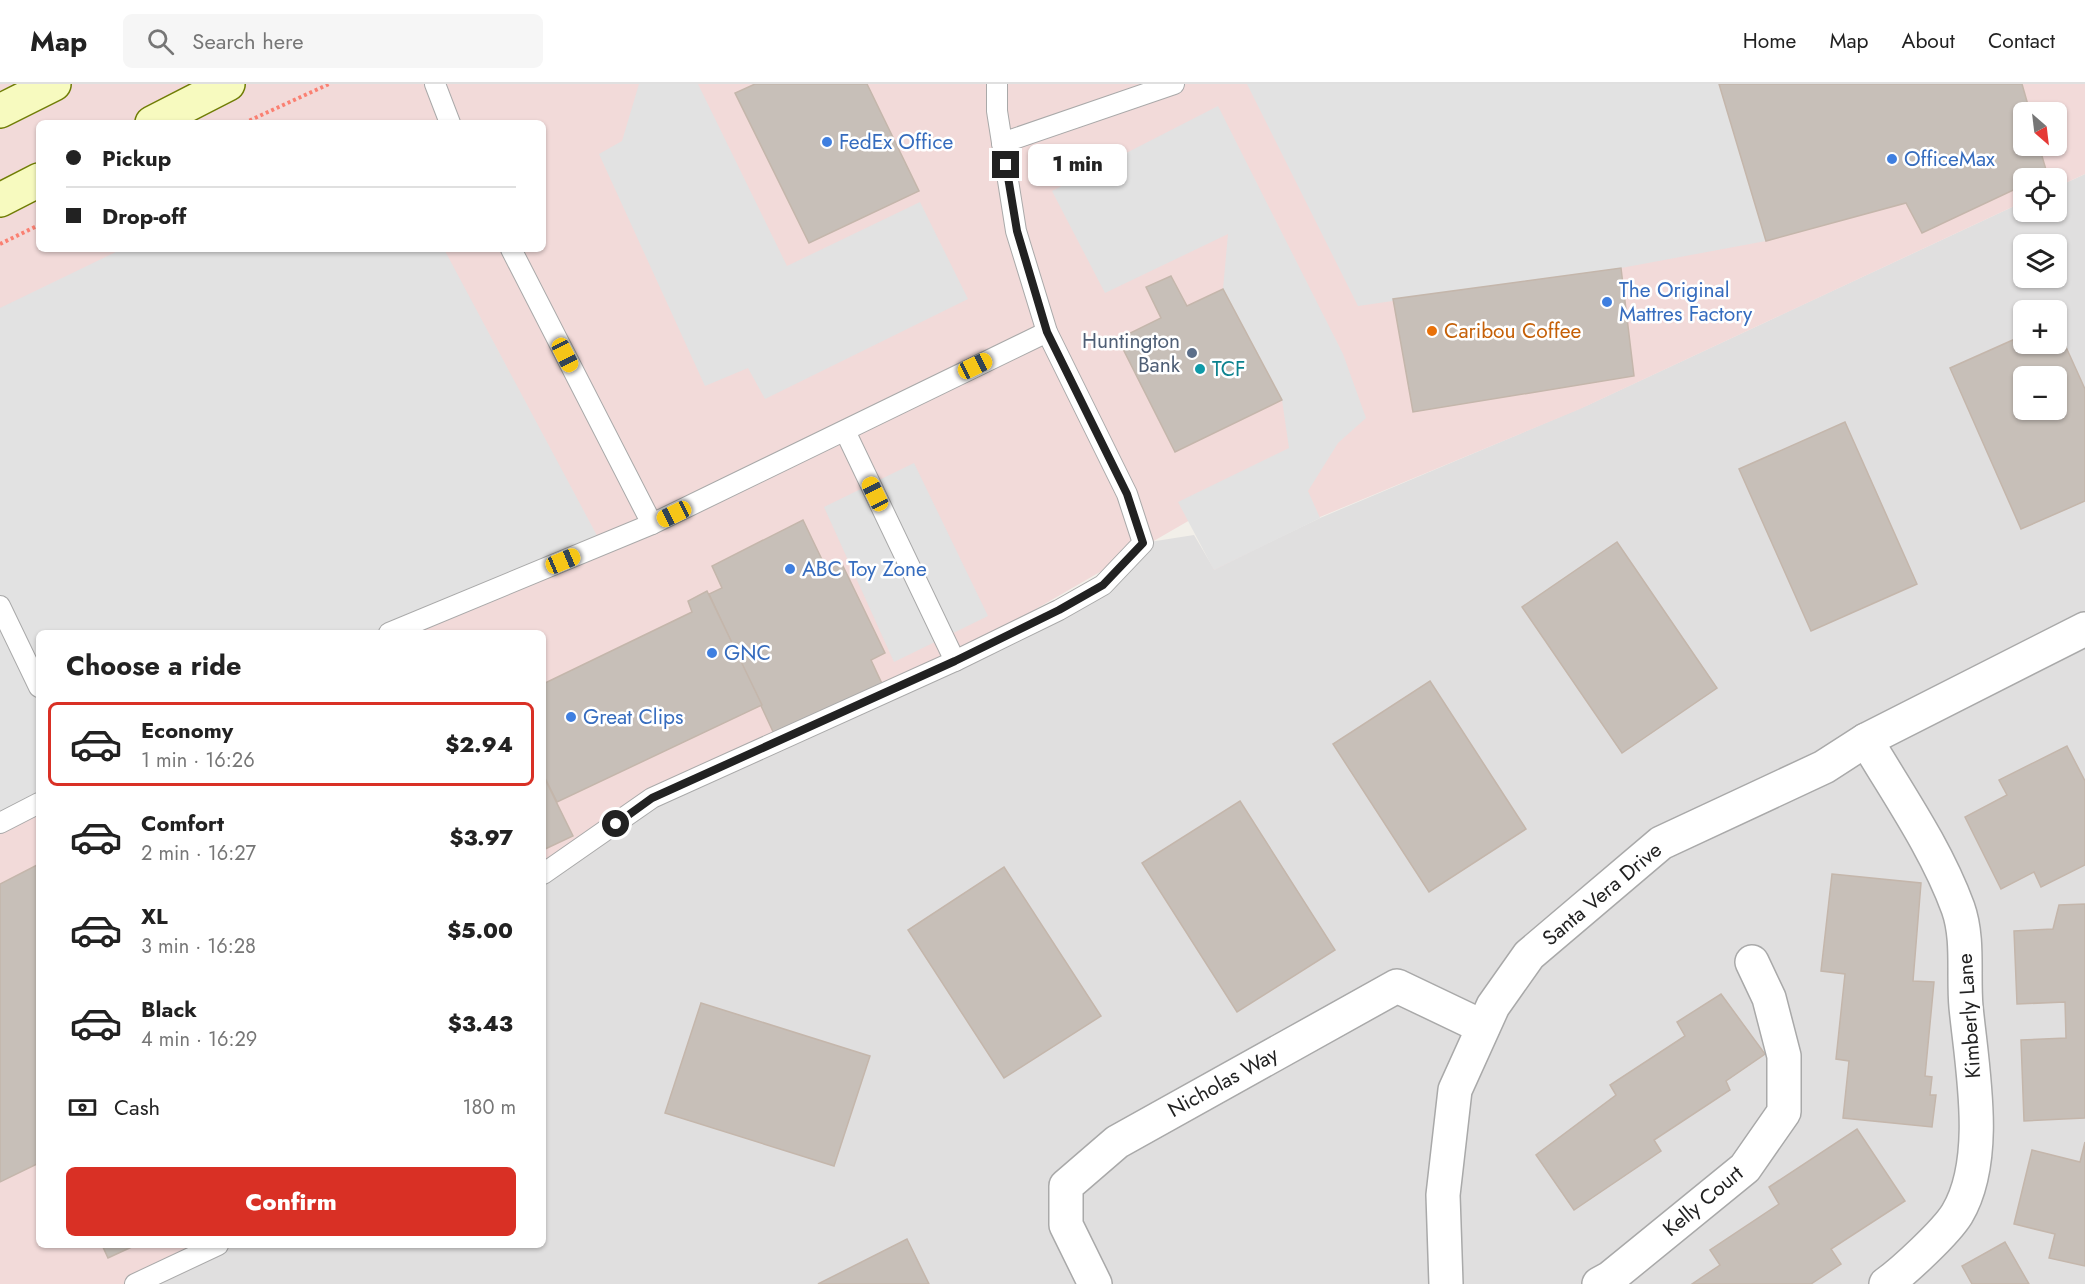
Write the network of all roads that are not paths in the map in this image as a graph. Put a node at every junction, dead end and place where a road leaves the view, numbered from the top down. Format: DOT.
graph roads {
  1 [pos="54,84"];
  2 [pos="228,84"];
  3 [pos="435,84"];
  4 [pos="997,84"];
  5 [pos="1174,84"];
  6 [pos="0,111"];
  7 [pos="158,120"];
  8 [pos="449,120"];
  9 [pos="1002,143"];
  10 [pos="36,182"];
  11 [pos="0,200"];
  12 [pos="513,252"];
  13 [pos="1047,332"];
  14 [pos="845,431"];
  15 [pos="652,524"];
  16 [pos="0,606"];
  17 [pos="2085,629"];
  18 [pos="396,630"];
  19 [pos="955,661"];
  20 [pos="36,681"];
  21 [pos="1866,740"];
  22 [pos="36,805"];
  23 [pos="0,823"];
  24 [pos="546,872"];
  25 [pos="1752,962"];
  26 [pos="1483,1027"];
  27 [pos="212,1248"];
  28 [pos="135,1284"];
  29 [pos="1095,1284"];
  30 [pos="1446,1284"];
  31 [pos="1599,1284"];
  32 [pos="1886,1284"];
  1 -- 6 [label="street"];
  2 -- 7 [label="street"];
  3 -- 8 [label="lane"];
  4 -- 9 [label="lane"];
  5 -- 9 [label="lane"];
  9 -- 13 [label="lane"];
  10 -- 11 [label="street"];
  12 -- 15 [label="lane"];
  13 -- 14 [label="lane"];
  13 -- 19 [label="lane"];
  14 -- 15 [label="lane"];
  14 -- 19 [label="lane"];
  15 -- 18 [label="lane"];
  16 -- 20 [label="lane"];
  17 -- 21 [label="street, Santa Vera Drive"];
  19 -- 24 [label="lane"];
  21 -- 26 [label="street, Santa Vera Drive"];
  21 -- 32 [label="street, Kimberly Lane"];
  22 -- 23 [label="lane"];
  25 -- 31 [label="street, Kelly Court"];
  26 -- 29 [label="street, Nicholas Way"];
  26 -- 30 [label="street, Santa Vera Drive"];
  27 -- 28 [label="lane"];
}
